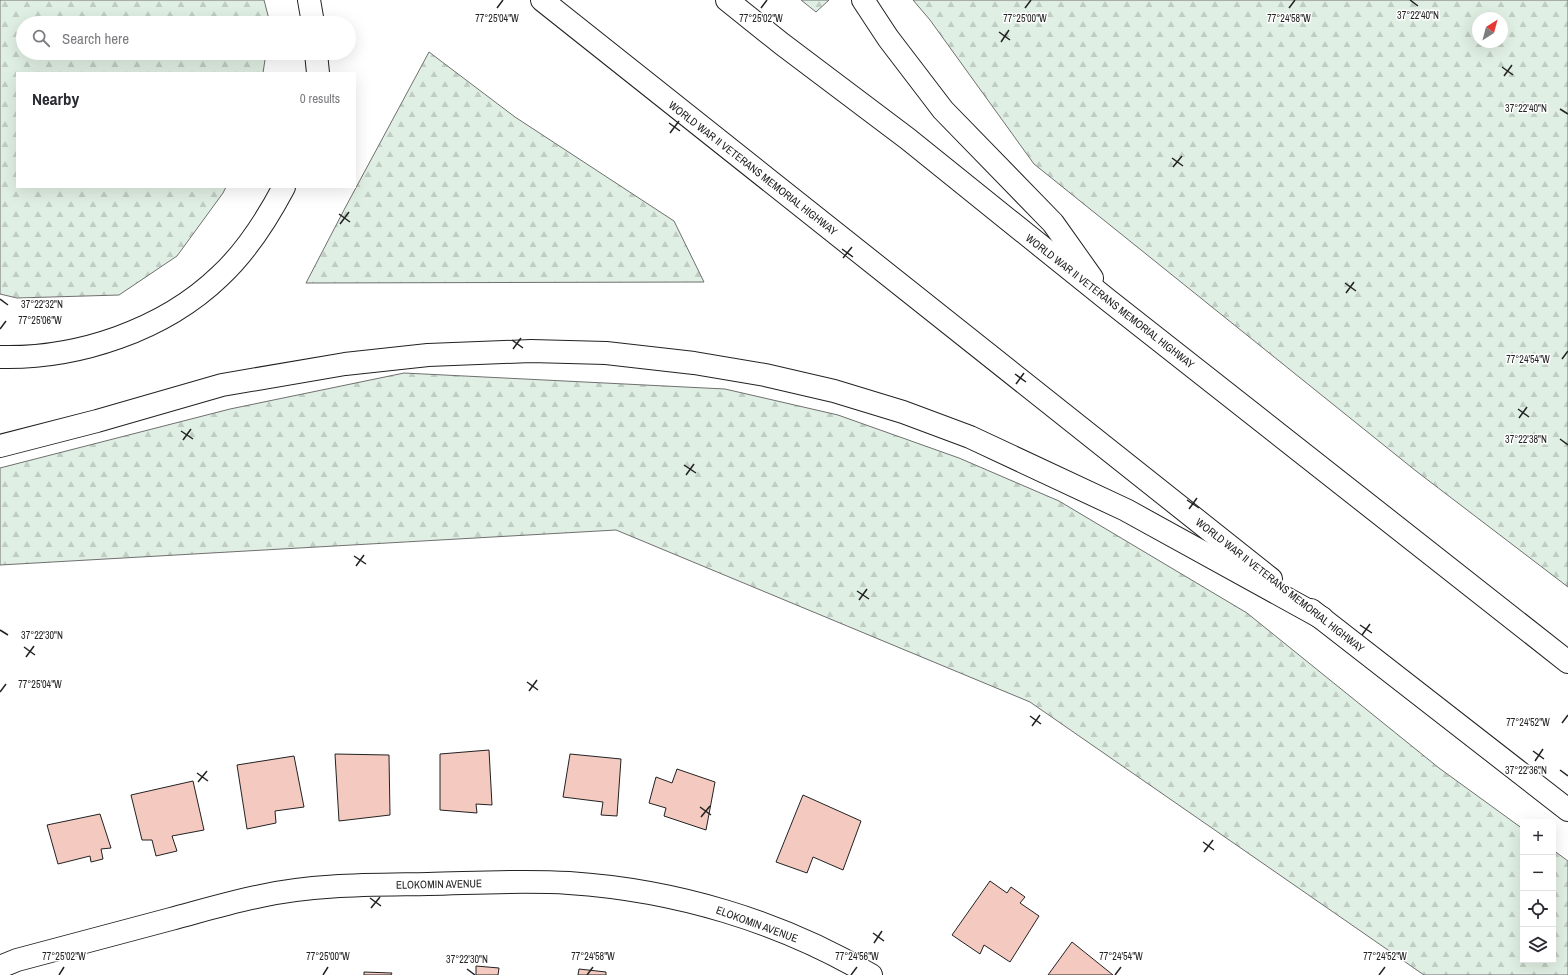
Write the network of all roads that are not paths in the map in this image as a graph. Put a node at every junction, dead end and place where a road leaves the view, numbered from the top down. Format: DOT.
graph roads {
  1 [pos="309,0"];
  2 [pos="542,0"];
  3 [pos="727,0"];
  4 [pos="863,0"];
  5 [pos="312,16"];
  6 [pos="317,60"];
  7 [pos="318,72"];
  8 [pos="283,188"];
  9 [pos="1108,300"];
  10 [pos="0,357"];
  11 [pos="0,446"];
  12 [pos="1322,618"];
  13 [pos="1568,662"];
  14 [pos="1568,810"];
  15 [pos="0,967"];
  16 [pos="871,975"];
  1 -- 5 [label="main road"];
  2 -- 12 [label="main road, WORLD WAR II VETERANS MEMORIAL HIGHWAY"];
  3 -- 9 [label="main road, WORLD WAR II VETERANS MEMORIAL HIGHWAY"];
  4 -- 9 [label="main road"];
  6 -- 7 [label="main road"];
  8 -- 10 [label="main road"];
  9 -- 13 [label="main road, WORLD WAR II VETERANS MEMORIAL HIGHWAY"];
  11 -- 12 [label="main road"];
  12 -- 14 [label="main road, WORLD WAR II VETERANS MEMORIAL HIGHWAY"];
  15 -- 16 [label="main road, ELOKOMIN AVENUE"];
}
